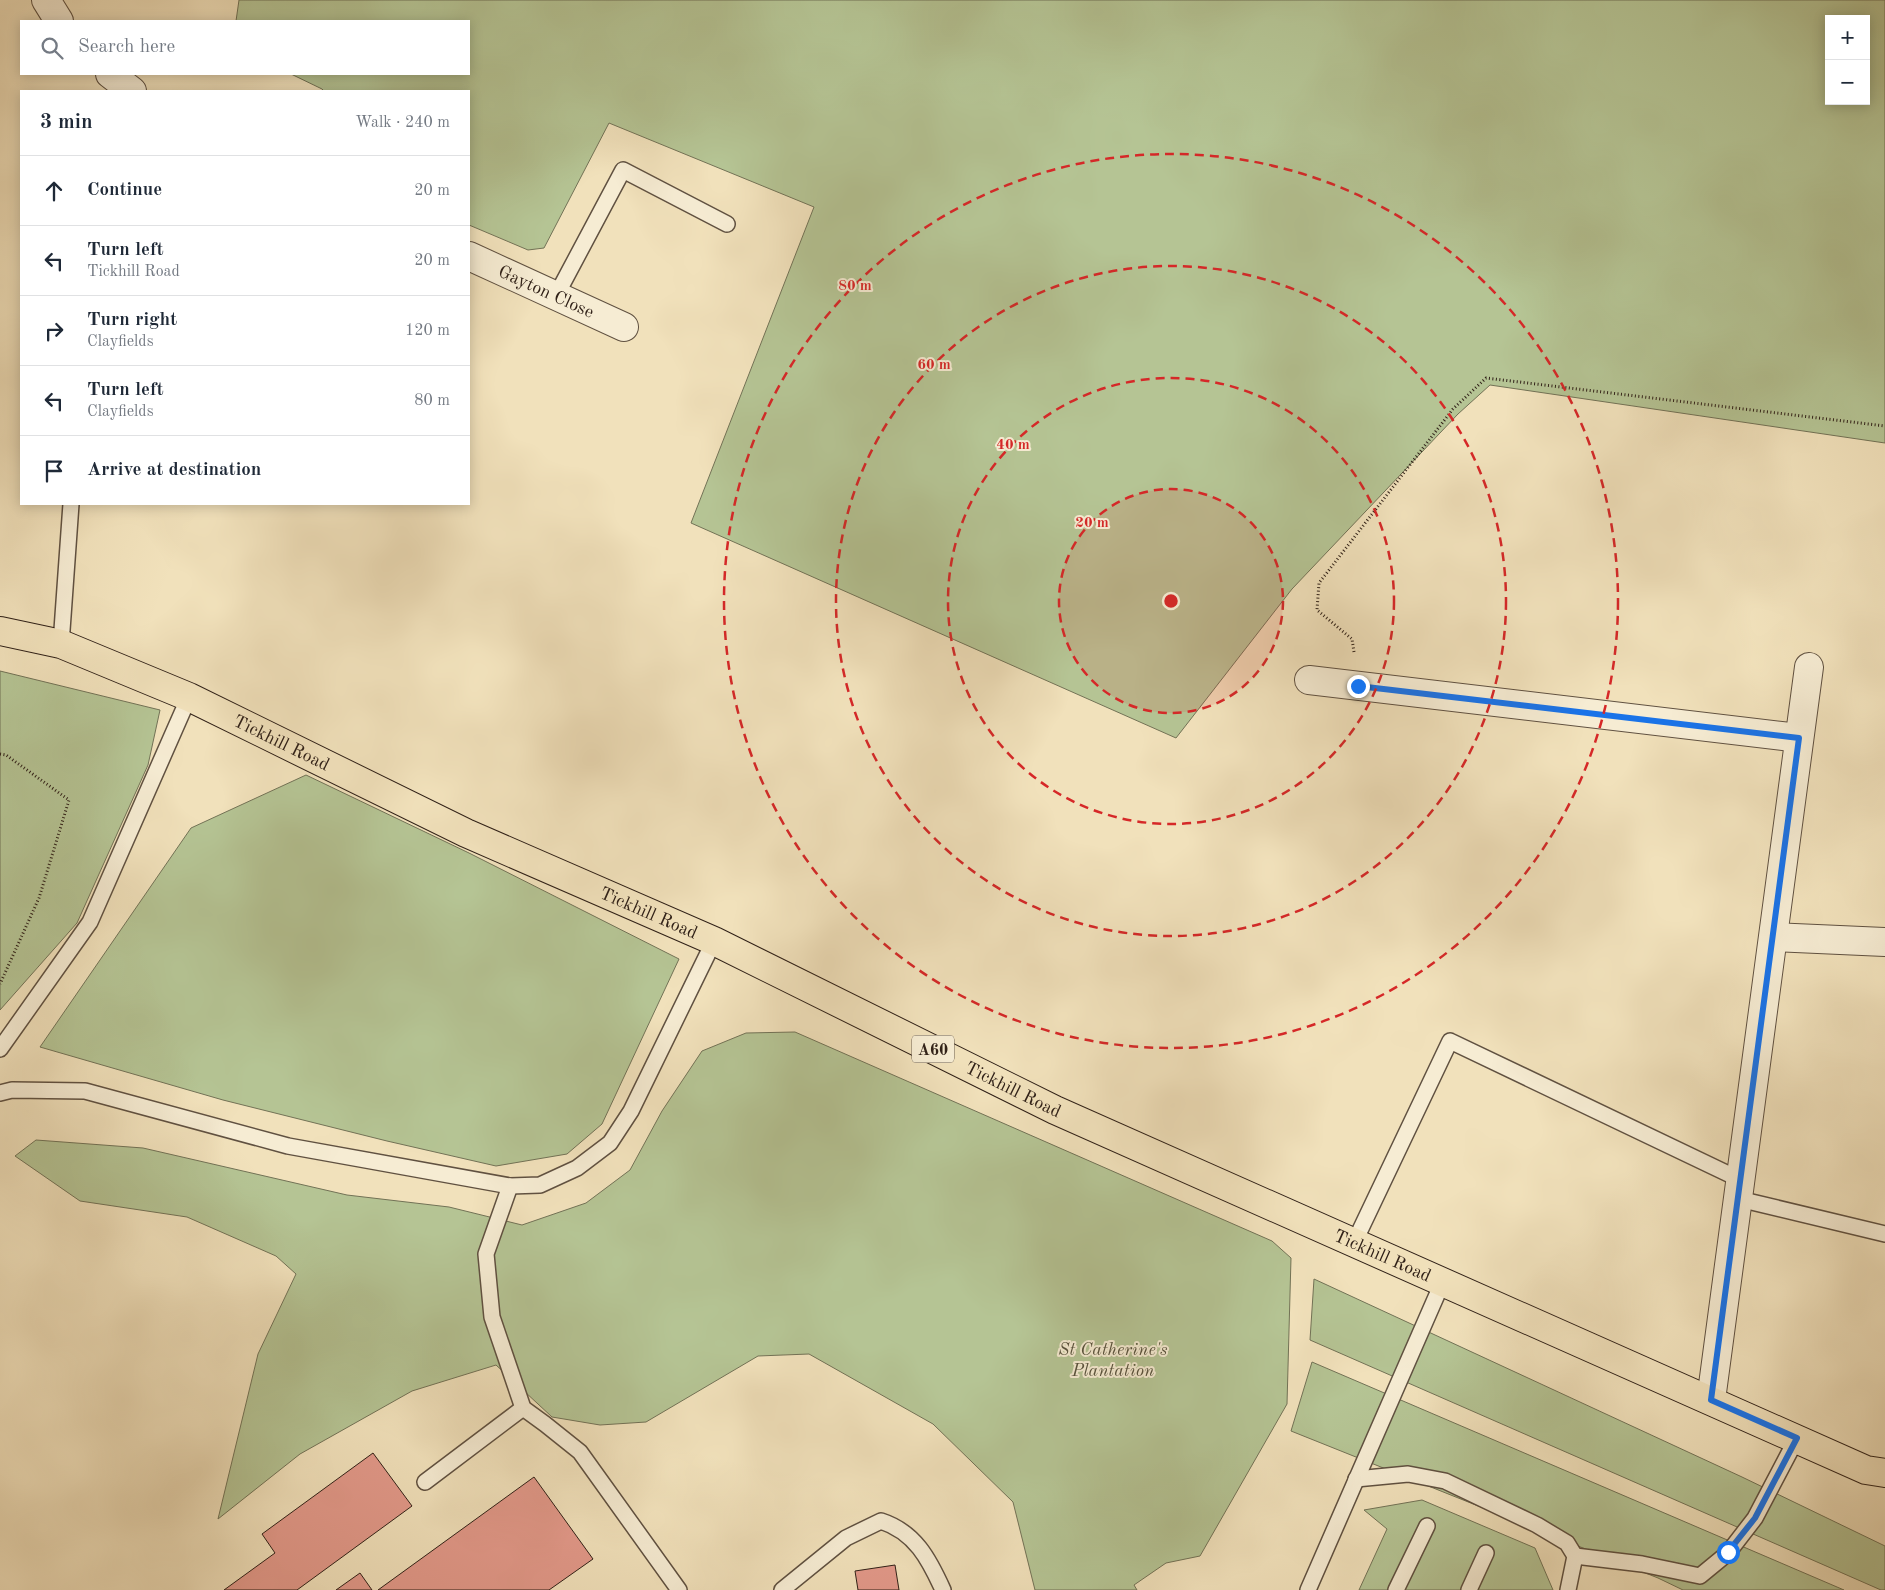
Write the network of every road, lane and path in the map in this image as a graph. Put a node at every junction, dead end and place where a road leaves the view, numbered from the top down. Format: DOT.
graph roads {
  1 [pos="46,0"];
  2 [pos="58,20"];
  3 [pos="111,75"];
  4 [pos="131,90"];
  5 [pos="727,224"];
  6 [pos="470,256"];
  7 [pos="556,296"];
  8 [pos="624,327"];
  9 [pos="1885,426"];
  10 [pos="70,505"];
  11 [pos="0,631"];
  12 [pos="61,644"];
  13 [pos="1809,667"];
  14 [pos="1309,680"];
  15 [pos="1358,686"];
  16 [pos="188,697"];
  17 [pos="1799,738"];
  18 [pos="0,754"];
  19 [pos="1774,937"];
  20 [pos="714,941"];
  21 [pos="1885,942"];
  22 [pos="0,984"];
  23 [pos="0,1049"];
  24 [pos="0,1093"];
  25 [pos="510,1186"];
  26 [pos="1740,1189"];
  27 [pos="1885,1234"];
  28 [pos="1354,1243"];
  29 [pos="1443,1281"];
  30 [pos="1711,1400"];
  31 [pos="523,1408"];
  32 [pos="1797,1438"];
  33 [pos="1879,1476"];
  34 [pos="1356,1479"];
  35 [pos="425,1482"];
  36 [pos="1427,1526"];
  37 [pos="1486,1553"];
  38 [pos="1575,1556"];
  39 [pos="679,1590"];
  40 [pos="782,1590"];
  41 [pos="943,1590"];
  42 [pos="1308,1590"];
  43 [pos="1396,1590"];
  44 [pos="1469,1590"];
  45 [pos="1568,1590"];
  1 -- 2 [label="street"];
  3 -- 4 [label="street"];
  5 -- 7 [label="lane"];
  6 -- 7 [label="street, Gayton Close"];
  7 -- 8 [label="street, Gayton Close"];
  9 -- 15 [label="path"];
  10 -- 12 [label="lane"];
  11 -- 12 [label="main road, Tickhill Road / A60"];
  12 -- 16 [label="main road, Tickhill Road / A60"];
  13 -- 17 [label="street"];
  14 -- 15 [label="street"];
  15 -- 17 [label="street"];
  16 -- 20 [label="main road, Tickhill Road / A60"];
  16 -- 23 [label="lane"];
  17 -- 19 [label="street"];
  18 -- 22 [label="path"];
  19 -- 21 [label="street"];
  19 -- 26 [label="street"];
  20 -- 25 [label="lane"];
  20 -- 28 [label="main road, Tickhill Road / A60"];
  24 -- 25 [label="lane"];
  25 -- 31 [label="lane"];
  26 -- 27 [label="lane"];
  26 -- 28 [label="lane"];
  26 -- 30 [label="street"];
  28 -- 29 [label="main road, Tickhill Road / A60"];
  29 -- 30 [label="main road, Tickhill Road / A60"];
  29 -- 34 [label="lane"];
  30 -- 32 [label="main road, Tickhill Road / A60"];
  31 -- 35 [label="lane"];
  31 -- 39 [label="lane"];
  32 -- 33 [label="main road, Tickhill Road / A60"];
  32 -- 38 [label="lane"];
  34 -- 38 [label="lane"];
  34 -- 42 [label="lane"];
  36 -- 43 [label="lane"];
  37 -- 44 [label="lane"];
  38 -- 45 [label="lane"];
  40 -- 41 [label="lane"];
}
